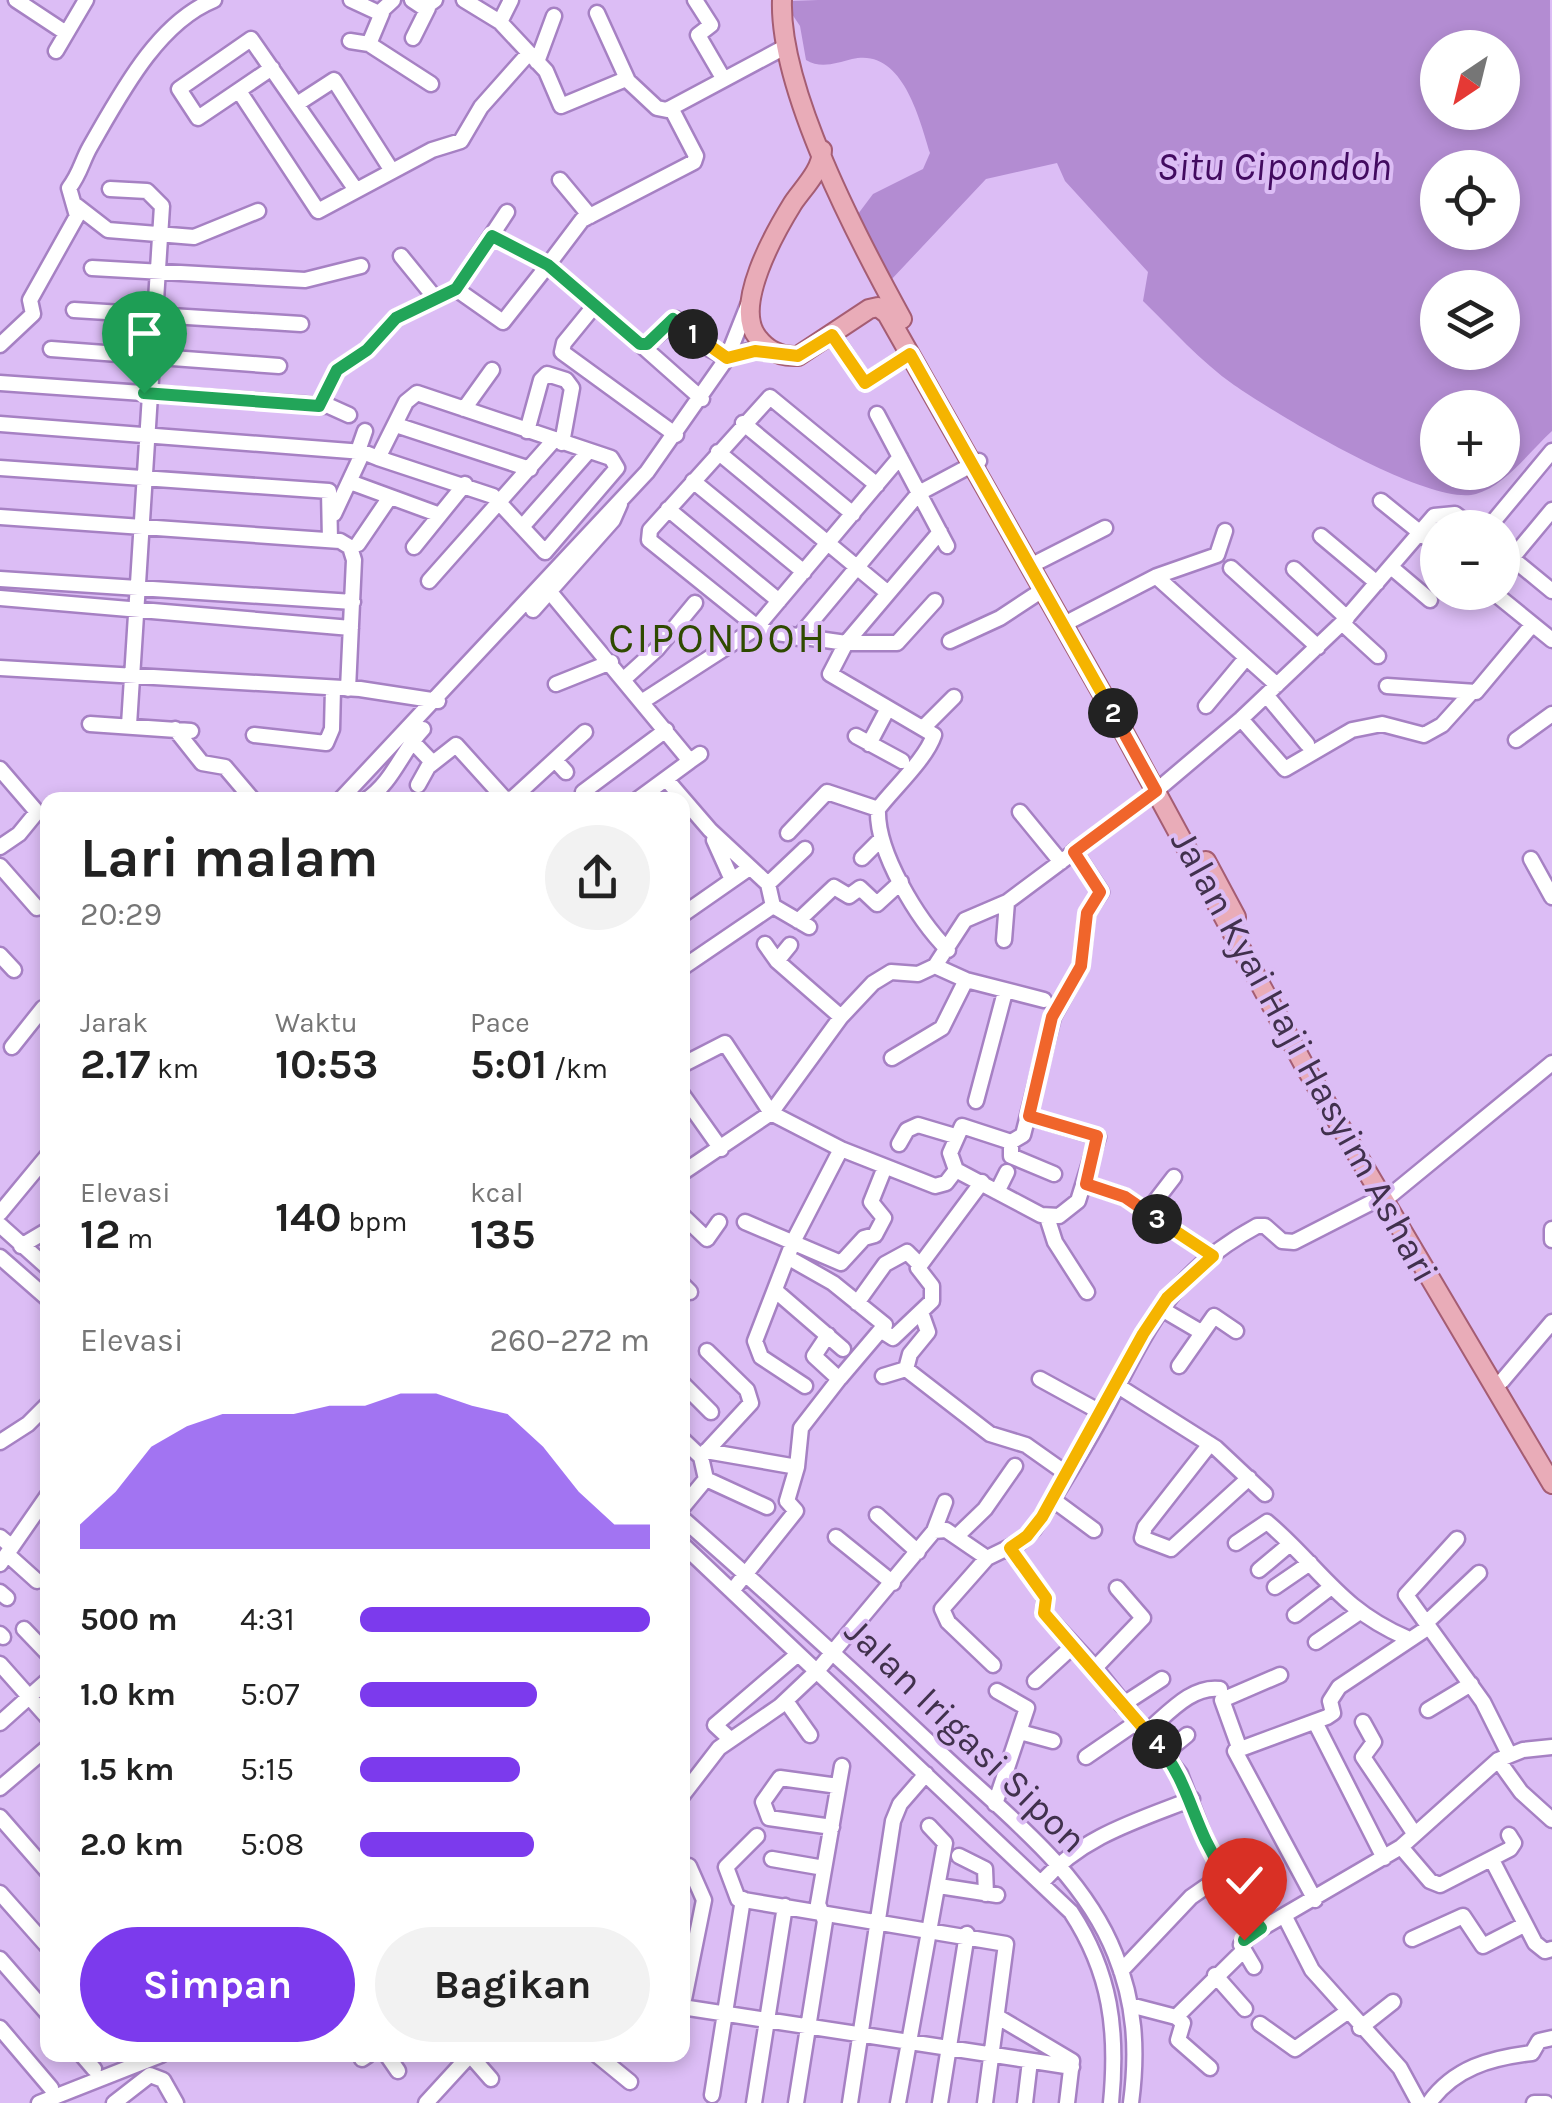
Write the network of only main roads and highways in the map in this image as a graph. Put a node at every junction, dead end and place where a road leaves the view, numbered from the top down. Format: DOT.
graph roads {
  1 [pos="782,0"];
  2 [pos="822,150"];
  3 [pos="815,172"];
  4 [pos="834,180"];
  5 [pos="869,256"];
  6 [pos="869,309"];
  7 [pos="974,463"];
  8 [pos="1161,788"];
  9 [pos="1498,1384"];
  10 [pos="1552,1468"];
  11 [pos="1552,1484"];
  1 -- 2 [label="main road, Jalan Kyai Haji Hasyim Ashari"];
  2 -- 3 [label="main road"];
  2 -- 4 [label="main road, Jalan Kyai Haji Hasyim Ashari"];
  3 -- 4 [label="main road"];
  3 -- 6 [label="main road"];
  4 -- 5 [label="main road, Jalan Kyai Haji Hasyim Ashari"];
  5 -- 6 [label="main road"];
  5 -- 7 [label="main road, Jalan Kyai Haji Hasyim Ashari"];
  6 -- 7 [label="main road, Jalan Kyai Haji Hasyim Ashari"];
  7 -- 8 [label="main road, Jalan Kyai Haji Hasyim Ashari"];
  7 -- 8 [label="main road, Jalan Kyai Haji Hasyim Ashari"];
  8 -- 9 [label="main road, Jalan Kyai Haji Hasyim Ashari"];
  9 -- 10 [label="main road, Jalan Kyai Haji Hasyim Ashari"];
  9 -- 11 [label="main road, Jalan Kyai Haji Hasyim Ashari"];
}
